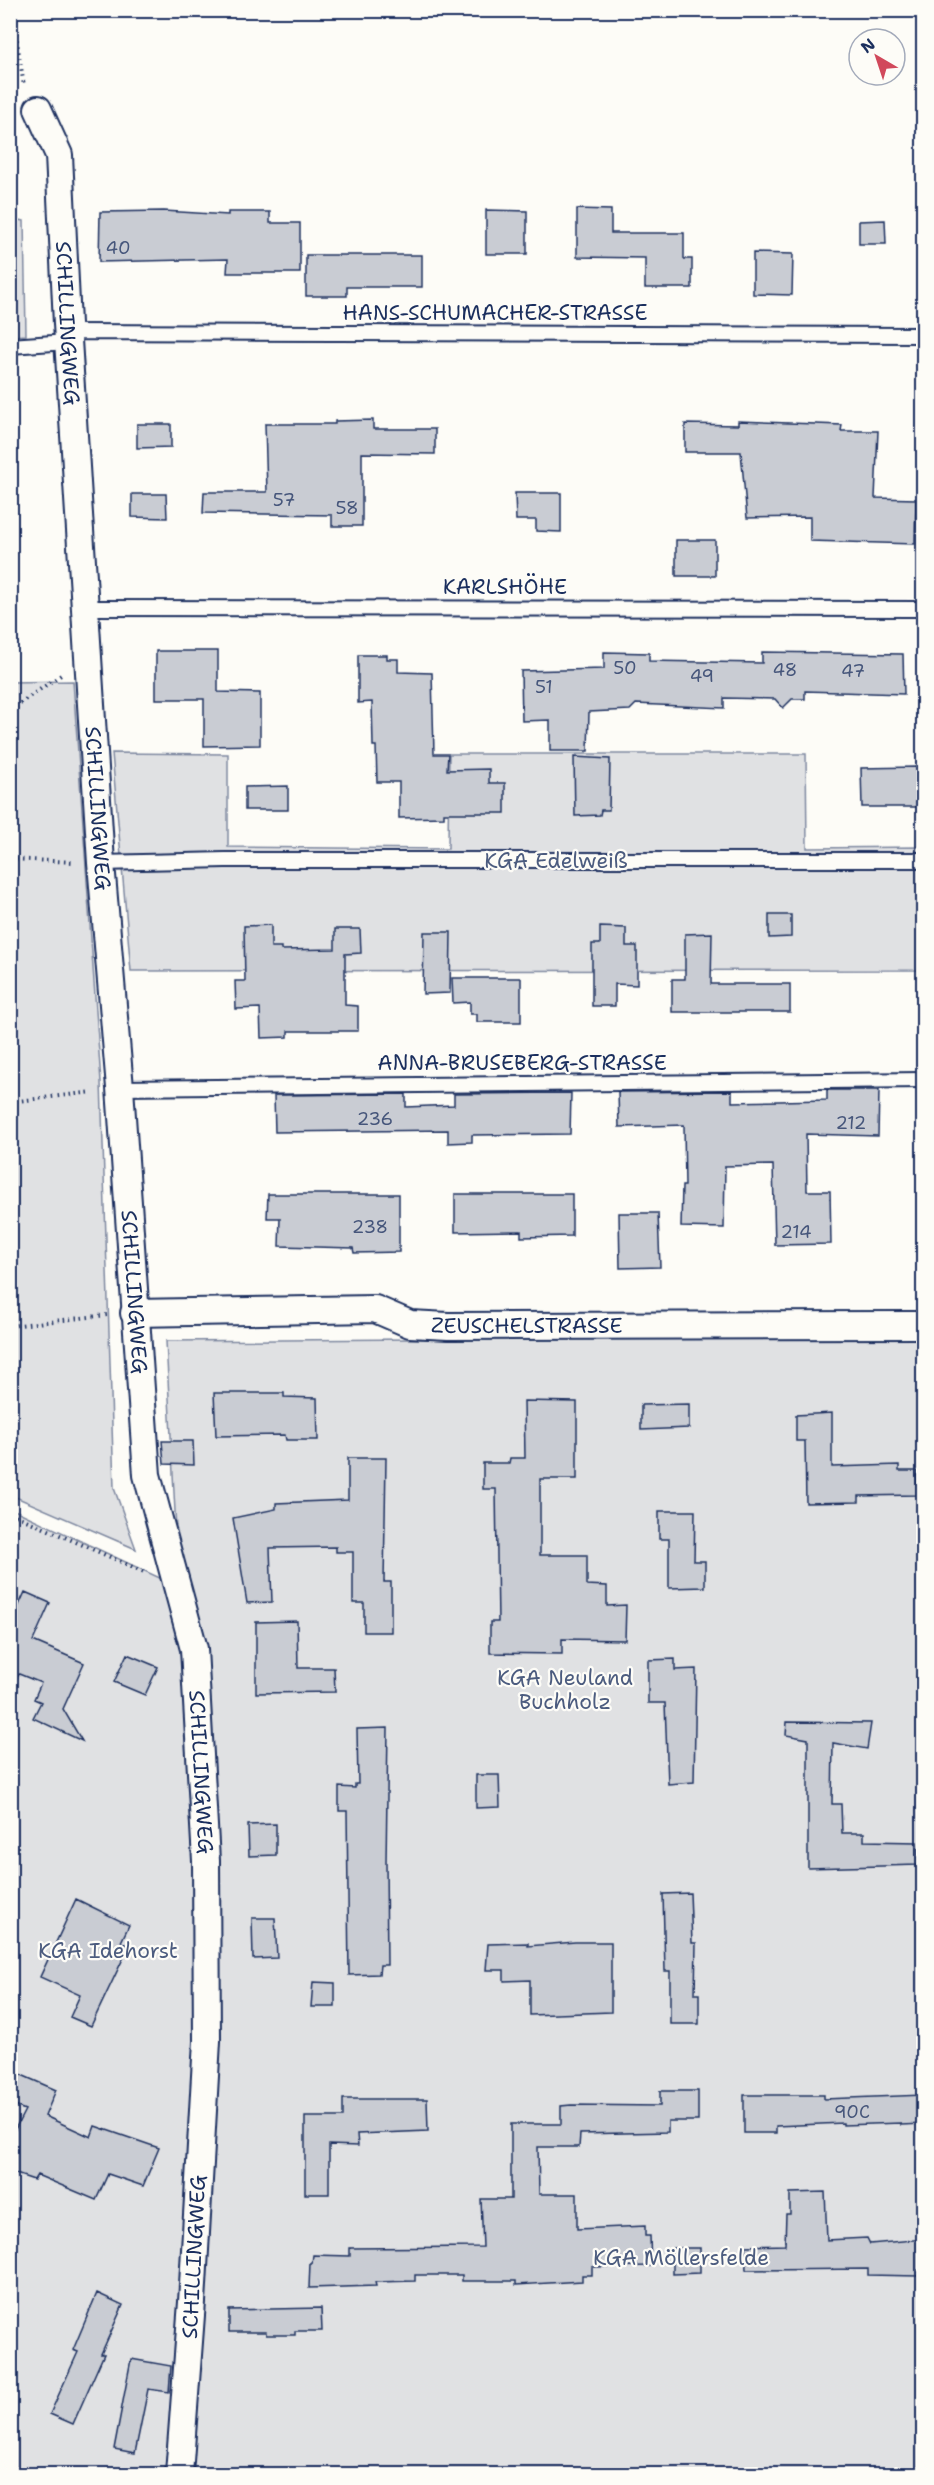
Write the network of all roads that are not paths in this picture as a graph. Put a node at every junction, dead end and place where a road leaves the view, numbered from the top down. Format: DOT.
graph roads {
  1 [pos="38,109"];
  2 [pos="924,335"];
  3 [pos="67,337"];
  4 [pos="10,346"];
  5 [pos="86,608"];
  6 [pos="924,609"];
  7 [pos="924,860"];
  8 [pos="101,863"];
  9 [pos="924,1080"];
  10 [pos="120,1088"];
  11 [pos="134,1312"];
  12 [pos="924,1325"];
  13 [pos="179,2475"];
  1 -- 3 [label="street, SCHILLINGWEG"];
  2 -- 3 [label="lane, HANS-SCHUMACHER-STRASSE"];
  3 -- 4 [label="lane, HANS-SCHUMACHER-STRASSE"];
  3 -- 5 [label="street, SCHILLINGWEG"];
  5 -- 6 [label="lane, KARLSHÖHE"];
  5 -- 8 [label="street, SCHILLINGWEG"];
  7 -- 8 [label="lane"];
  8 -- 10 [label="street, SCHILLINGWEG"];
  9 -- 10 [label="lane, ANNA-BRUSEBERG-STRASSE"];
  10 -- 11 [label="street, SCHILLINGWEG"];
  11 -- 12 [label="street, ZEUSCHELSTRASSE"];
  11 -- 13 [label="street, SCHILLINGWEG"];
}
